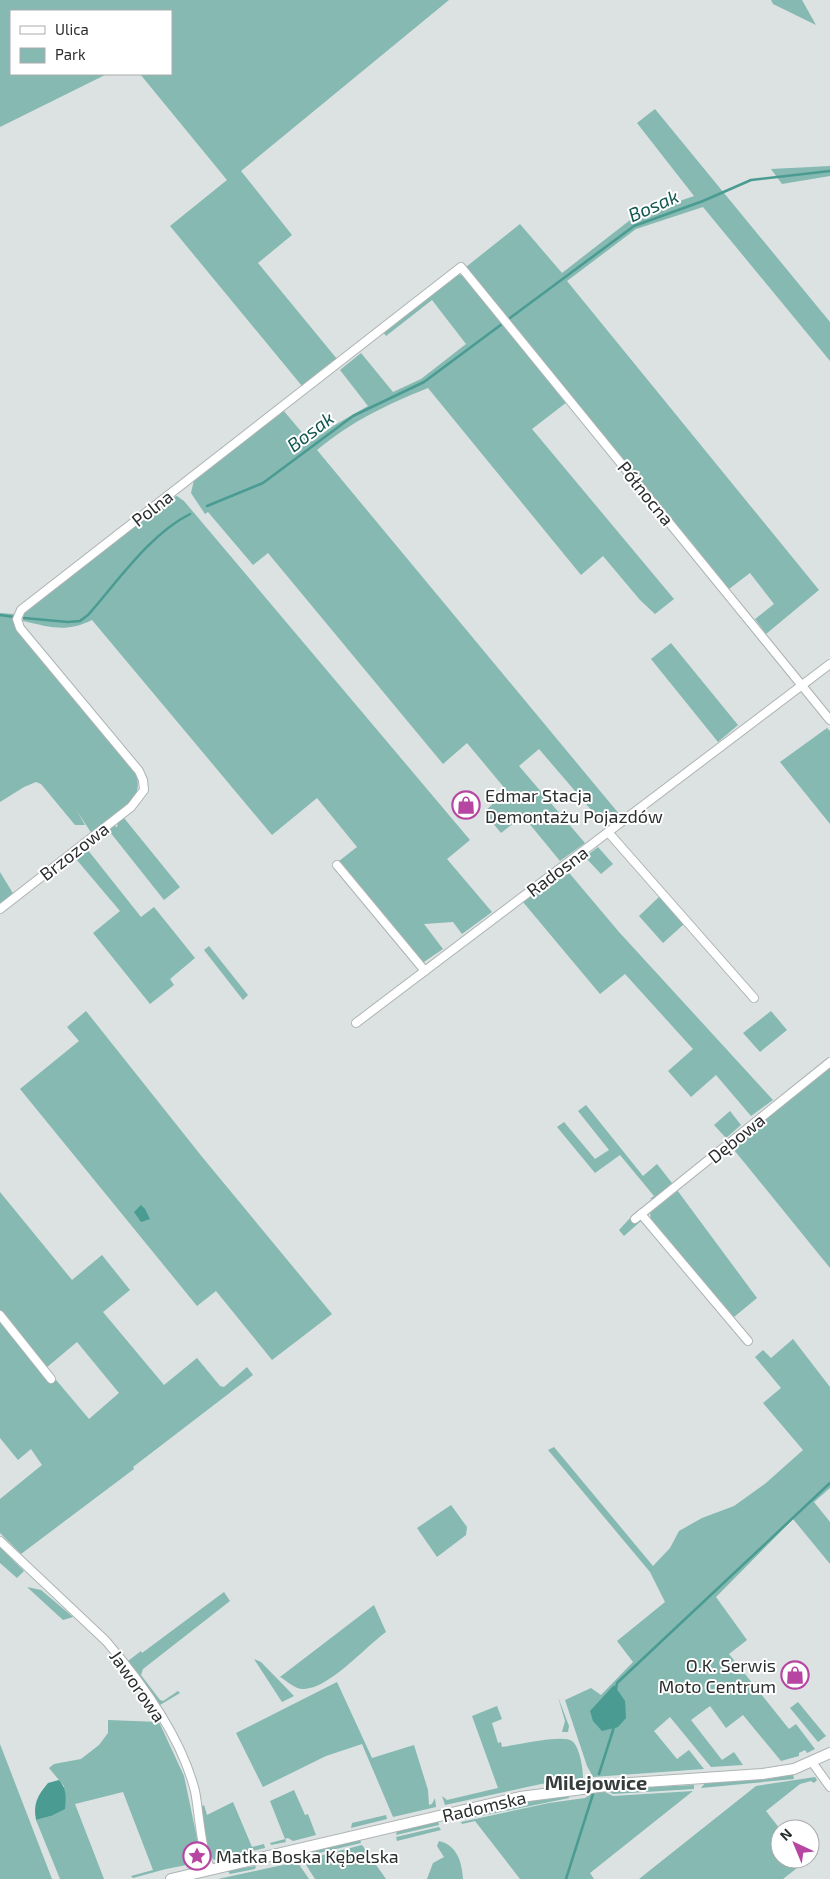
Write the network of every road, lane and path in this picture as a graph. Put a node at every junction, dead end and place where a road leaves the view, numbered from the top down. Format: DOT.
graph roads {
  1 [pos="461,267"];
  2 [pos="830,664"];
  3 [pos="802,686"];
  4 [pos="830,720"];
  5 [pos="144,790"];
  6 [pos="608,832"];
  7 [pos="337,864"];
  8 [pos="0,909"];
  9 [pos="425,970"];
  10 [pos="754,998"];
  11 [pos="356,1023"];
  12 [pos="830,1062"];
  13 [pos="0,1315"];
  14 [pos="748,1341"];
  15 [pos="51,1379"];
  16 [pos="0,1541"];
  17 [pos="830,1753"];
  18 [pos="812,1762"];
  19 [pos="830,1787"];
  20 [pos="211,1869"];
  21 [pos="171,1879"];
  1 -- 3 [label="street, Północna"];
  1 -- 5 [label="street, Polna"];
  2 -- 3 [label="street, Radosna"];
  3 -- 4 [label="street, Północna"];
  3 -- 6 [label="street, Radosna"];
  5 -- 8 [label="street, Brzozowa"];
  6 -- 9 [label="street, Radosna"];
  6 -- 10 [label="street"];
  7 -- 9 [label="street"];
  9 -- 11 [label="street, Radosna"];
  12 -- 14 [label="street, Dębowa"];
  13 -- 15 [label="street"];
  16 -- 20 [label="street, Jaworowa"];
  17 -- 18 [label="main road, Radomska"];
  18 -- 19 [label="street"];
  18 -- 20 [label="main road, Radomska"];
  20 -- 21 [label="main road, Radomska"];
}
